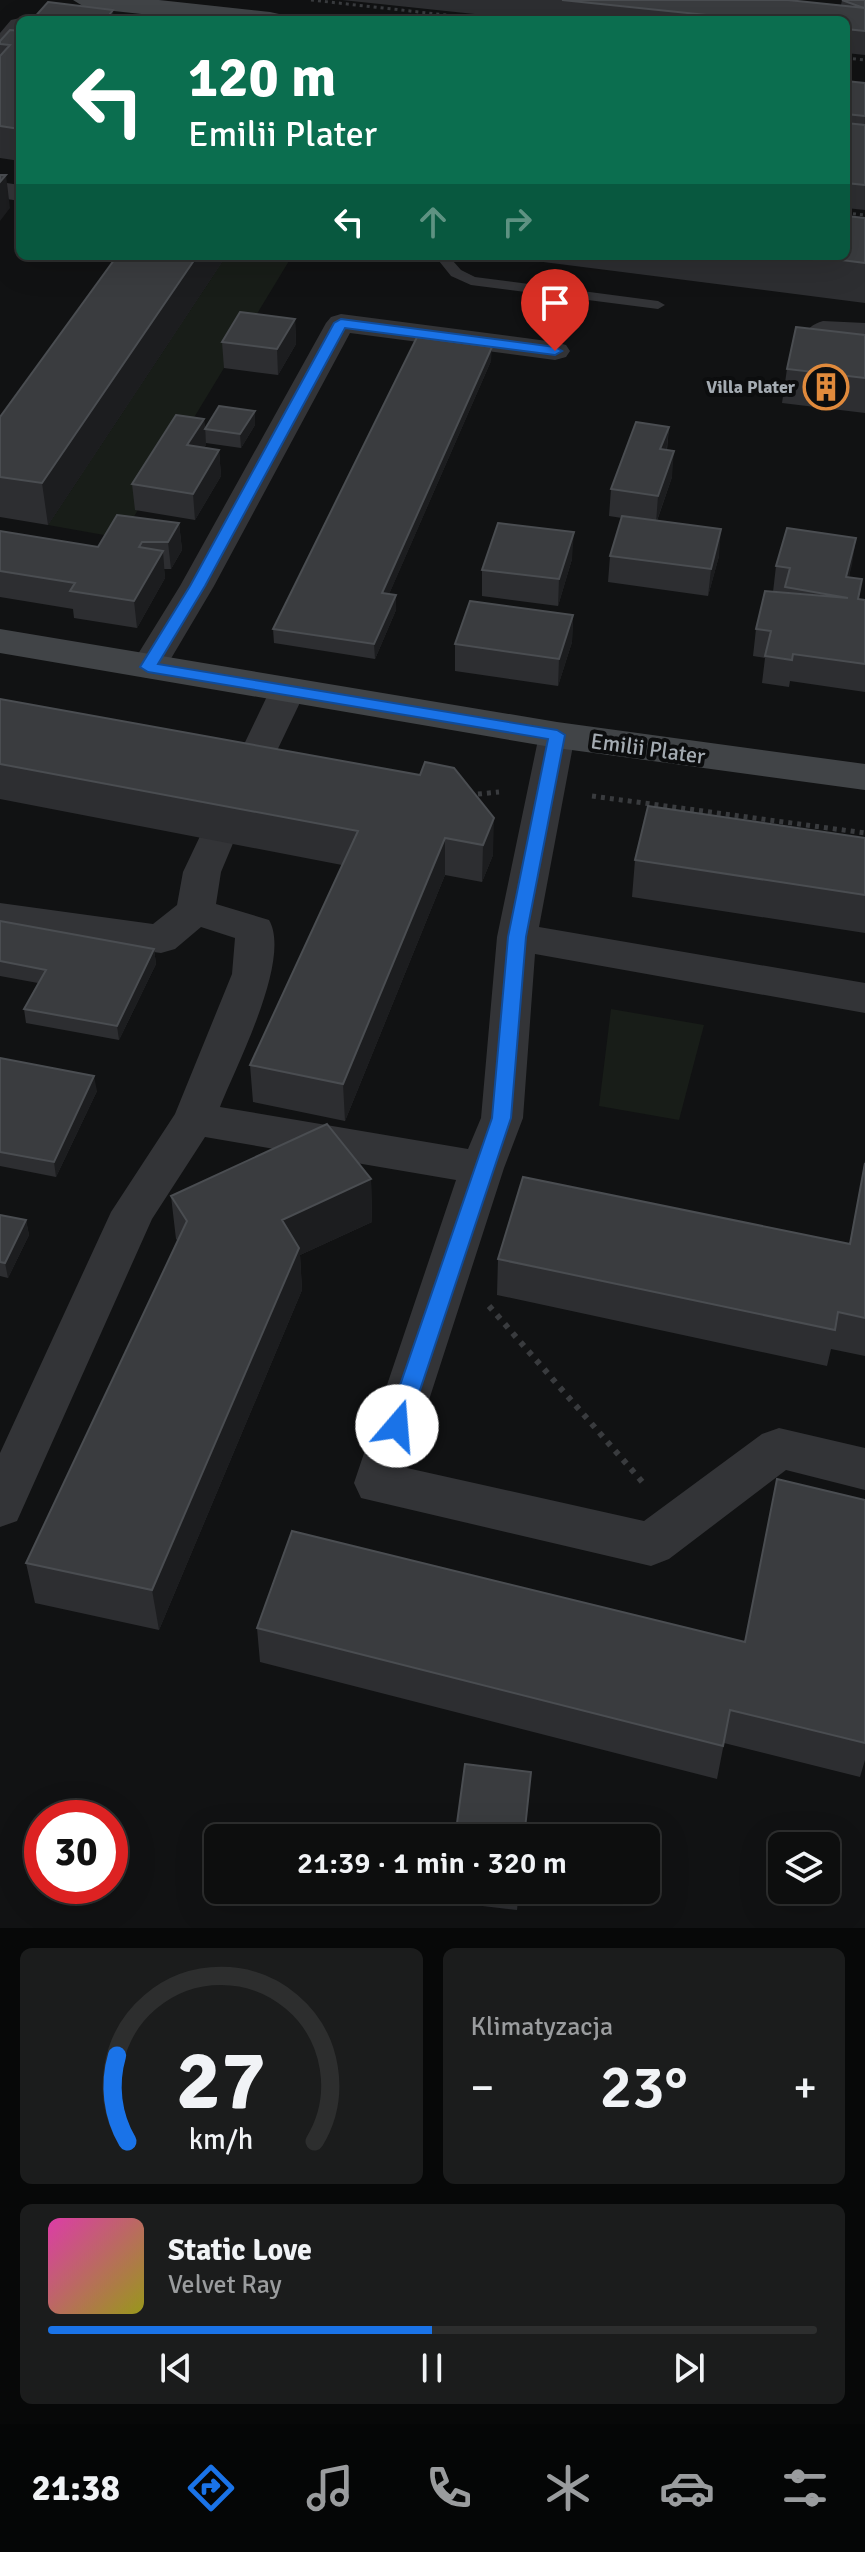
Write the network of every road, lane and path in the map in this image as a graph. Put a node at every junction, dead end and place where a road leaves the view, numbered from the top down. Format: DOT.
graph roads {
  1 [pos="86,0"];
  2 [pos="311,0"];
  3 [pos="233,16"];
  4 [pos="455,16"];
  5 [pos="16,30"];
  6 [pos="0,48"];
  7 [pos="447,260"];
  8 [pos="658,305"];
  9 [pos="865,332"];
  10 [pos="816,338"];
  11 [pos="555,351"];
  12 [pos="0,641"];
  13 [pos="148,667"];
  14 [pos="288,690"];
  15 [pos="557,735"];
  16 [pos="865,777"];
  17 [pos="245,780"];
  18 [pos="215,841"];
  19 [pos="195,911"];
  20 [pos="0,917"];
  21 [pos="517,937"];
  22 [pos="865,998"];
  23 [pos="194,1119"];
  24 [pos="482,1168"];
  25 [pos="453,1256"];
  26 [pos="865,1469"];
  27 [pos="0,1506"];
  28 [pos="679,1523"];
  1 -- 3 [label="street"];
  2 -- 4 [label="path"];
  5 -- 6 [label="street"];
  7 -- 8 [label="lane"];
  9 -- 10 [label="street"];
  11 -- 13 [label="street"];
  12 -- 13 [label="street, Emilii Plater"];
  13 -- 14 [label="street, Emilii Plater"];
  14 -- 15 [label="street, Emilii Plater"];
  14 -- 17 [label="street"];
  15 -- 16 [label="street, Emilii Plater"];
  15 -- 21 [label="street"];
  18 -- 19 [label="street"];
  19 -- 20 [label="street"];
  19 -- 23 [label="street"];
  21 -- 22 [label="street"];
  21 -- 24 [label="street"];
  23 -- 24 [label="street"];
  23 -- 27 [label="street"];
  24 -- 25 [label="street"];
  25 -- 28 [label="path"];
  25 -- 28 [label="street"];
  26 -- 28 [label="street"];
}
